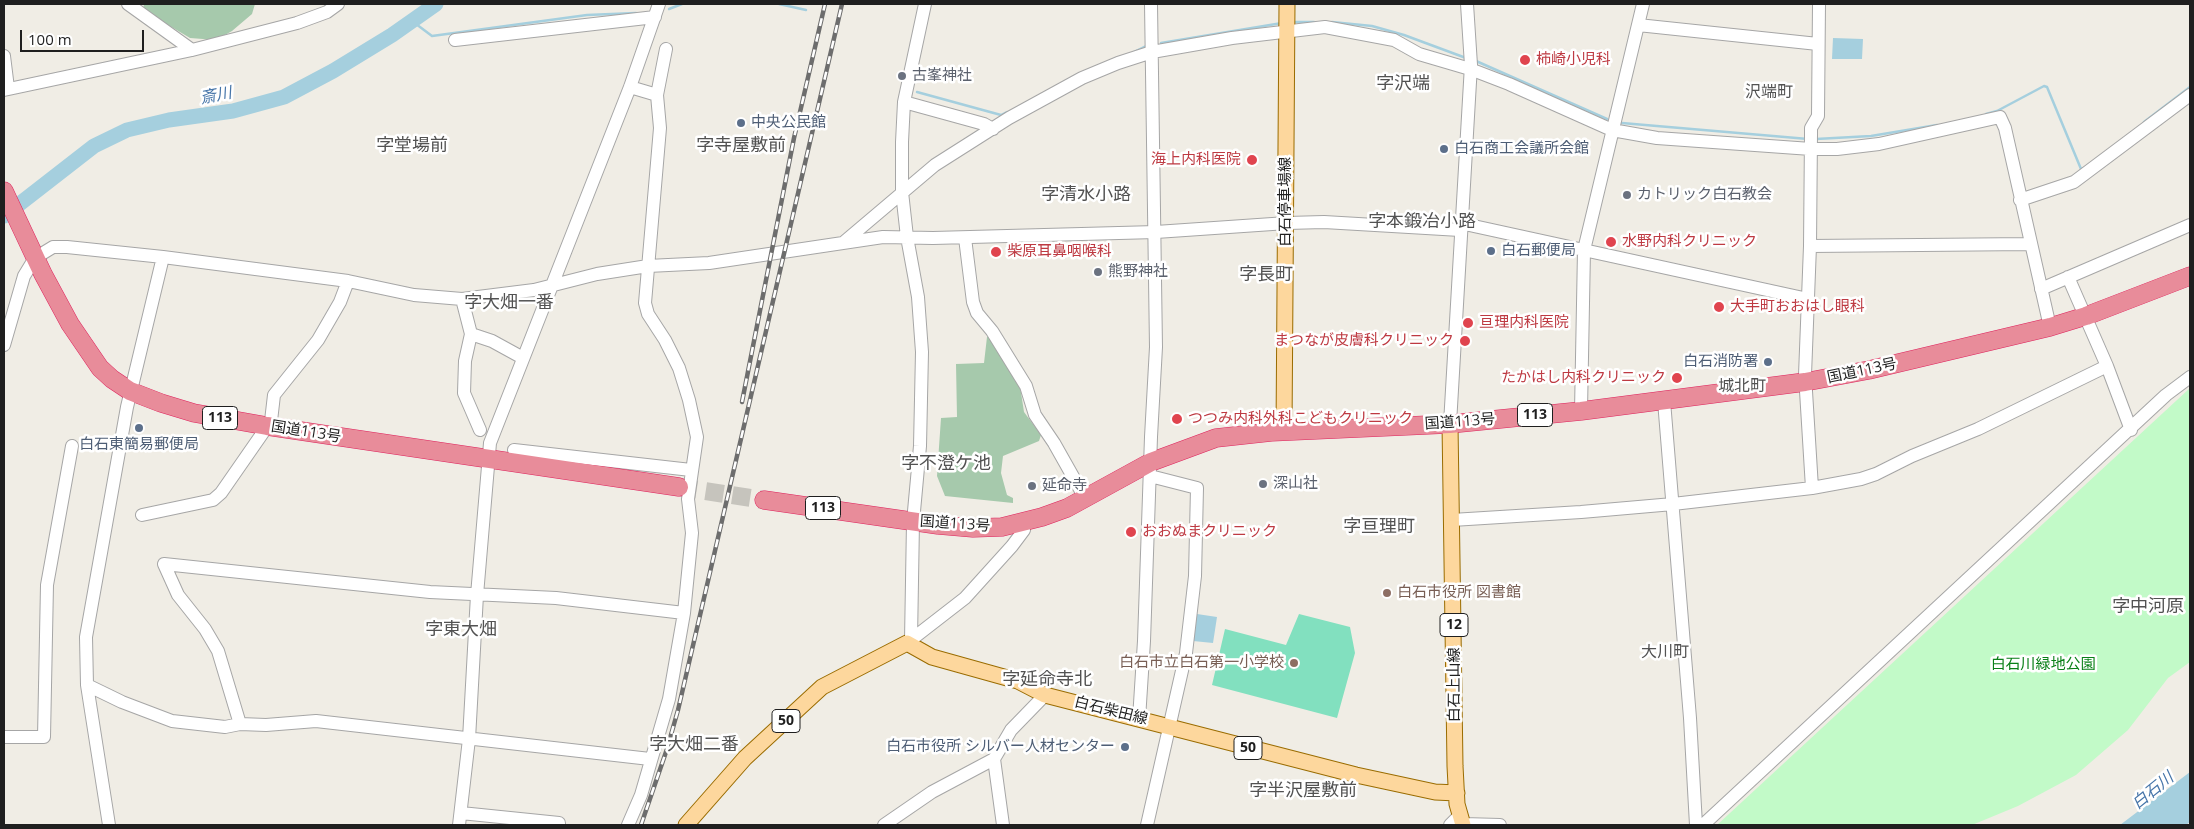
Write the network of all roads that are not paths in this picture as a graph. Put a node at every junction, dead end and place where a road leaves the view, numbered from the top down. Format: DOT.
graph roads {
  1 [pos="128,4"];
  2 [pos="338,4"];
  3 [pos="659,4"];
  4 [pos="925,4"];
  5 [pos="1151,4"];
  6 [pos="1467,4"];
  7 [pos="1643,4"];
  8 [pos="1820,4"];
  9 [pos="655,17"];
  10 [pos="1287,20"];
  11 [pos="1638,25"];
  12 [pos="455,40"];
  13 [pos="1818,44"];
  14 [pos="666,49"];
  15 [pos="192,50"];
  16 [pos="1152,52"];
  17 [pos="4,56"];
  18 [pos="1470,63"];
  19 [pos="630,87"];
  20 [pos="6,89"];
  21 [pos="657,95"];
  22 [pos="2190,95"];
  23 [pos="904,102"];
  24 [pos="993,129"];
  25 [pos="1612,130"];
  26 [pos="1811,143"];
  27 [pos="4,191"];
  28 [pos="902,192"];
  29 [pos="2020,200"];
  30 [pos="1287,222"];
  31 [pos="2190,225"];
  32 [pos="1460,226"];
  33 [pos="1156,232"];
  34 [pos="907,236"];
  35 [pos="965,238"];
  36 [pos="844,242"];
  37 [pos="2030,244"];
  38 [pos="1810,246"];
  39 [pos="1584,250"];
  40 [pos="163,257"];
  41 [pos="35,258"];
  42 [pos="648,266"];
  43 [pos="2190,276"];
  44 [pos="2068,278"];
  45 [pos="348,281"];
  46 [pos="552,286"];
  47 [pos="2042,288"];
  48 [pos="462,299"];
  49 [pos="1808,299"];
  50 [pos="2086,316"];
  51 [pos="2050,327"];
  52 [pos="471,334"];
  53 [pos="4,345"];
  54 [pos="523,358"];
  55 [pos="2107,366"];
  56 [pos="2190,377"];
  57 [pos="1805,382"];
  58 [pos="130,391"];
  59 [pos="1664,401"];
  60 [pos="1581,411"];
  61 [pos="1450,424"];
  62 [pos="267,426"];
  63 [pos="480,430"];
  64 [pos="2131,430"];
  65 [pos="1284,431"];
  66 [pos="72,446"];
  67 [pos="514,450"];
  68 [pos="488,459"];
  69 [pos="1151,469"];
  70 [pos="691,470"];
  71 [pos="679,487"];
  72 [pos="1812,488"];
  73 [pos="1085,498"];
  74 [pos="764,500"];
  75 [pos="1673,504"];
  76 [pos="142,514"];
  77 [pos="1452,520"];
  78 [pos="914,522"];
  79 [pos="1023,523"];
  80 [pos="477,595"];
  81 [pos="684,613"];
  82 [pos="909,641"];
  83 [pos="87,685"];
  84 [pos="1045,695"];
  85 [pos="1139,719"];
  86 [pos="240,724"];
  87 [pos="1170,726"];
  88 [pos="4,736"];
  89 [pos="469,739"];
  90 [pos="650,759"];
  91 [pos="994,759"];
  92 [pos="1456,793"];
  93 [pos="460,819"];
  94 [pos="1459,822"];
  95 [pos="110,825"];
  96 [pos="559,825"];
  97 [pos="628,825"];
  98 [pos="686,825"];
  99 [pos="884,825"];
  100 [pos="1003,825"];
  101 [pos="1147,825"];
  102 [pos="1500,825"];
  103 [pos="1696,825"];
  104 [pos="1703,825"];
  1 -- 15 [label="street"];
  2 -- 15 [label="street"];
  3 -- 9 [label="street"];
  4 -- 23 [label="street"];
  5 -- 16 [label="street"];
  6 -- 18 [label="street"];
  7 -- 11 [label="street"];
  8 -- 13 [label="street"];
  9 -- 12 [label="street"];
  9 -- 19 [label="street"];
  10 -- 16 [label="street"];
  10 -- 18 [label="street"];
  10 -- 30 [label="main road, 白石停車場線"];
  11 -- 13 [label="street"];
  11 -- 25 [label="street"];
  13 -- 26 [label="street"];
  14 -- 21 [label="street"];
  15 -- 20 [label="street"];
  16 -- 24 [label="street"];
  16 -- 33 [label="street"];
  17 -- 20 [label="street"];
  18 -- 25 [label="street"];
  18 -- 32 [label="street"];
  19 -- 21 [label="street"];
  19 -- 46 [label="street"];
  21 -- 42 [label="street"];
  22 -- 29 [label="street"];
  23 -- 24 [label="street"];
  23 -- 28 [label="street"];
  24 -- 28 [label="street"];
  25 -- 26 [label="street"];
  25 -- 39 [label="street"];
  26 -- 29 [label="street"];
  26 -- 38 [label="street"];
  27 -- 41 [label="highway, 国道113号 / 113"];
  28 -- 34 [label="street"];
  28 -- 36 [label="street"];
  29 -- 37 [label="street"];
  30 -- 32 [label="street"];
  30 -- 33 [label="street"];
  30 -- 65 [label="main road, 白石停車場線"];
  31 -- 44 [label="street"];
  32 -- 39 [label="street"];
  32 -- 61 [label="street"];
  33 -- 35 [label="street"];
  33 -- 69 [label="street"];
  34 -- 35 [label="street"];
  34 -- 36 [label="street"];
  34 -- 78 [label="street"];
  35 -- 73 [label="street"];
  36 -- 42 [label="street"];
  37 -- 38 [label="street"];
  37 -- 47 [label="street"];
  38 -- 49 [label="street"];
  39 -- 49 [label="street"];
  39 -- 60 [label="street"];
  40 -- 41 [label="street"];
  40 -- 45 [label="street"];
  40 -- 58 [label="street"];
  41 -- 53 [label="street"];
  41 -- 58 [label="highway, 国道113号 / 113"];
  42 -- 46 [label="street"];
  42 -- 70 [label="street"];
  43 -- 50 [label="highway, 国道113号 / 113"];
  44 -- 47 [label="street"];
  44 -- 50 [label="street"];
  45 -- 48 [label="street"];
  45 -- 62 [label="street"];
  46 -- 48 [label="street"];
  46 -- 54 [label="street"];
  47 -- 51 [label="street"];
  48 -- 52 [label="street"];
  49 -- 57 [label="street"];
  50 -- 51 [label="highway, 国道113号 / 113"];
  50 -- 55 [label="street"];
  51 -- 57 [label="highway, 国道113号 / 113"];
  52 -- 54 [label="street"];
  52 -- 63 [label="street"];
  54 -- 68 [label="street"];
  55 -- 64 [label="street"];
  55 -- 72 [label="street"];
  56 -- 64 [label="street"];
  57 -- 59 [label="highway, 国道113号 / 113"];
  57 -- 72 [label="street"];
  58 -- 62 [label="highway, 国道113号 / 113"];
  58 -- 83 [label="street"];
  59 -- 60 [label="highway, 国道113号 / 113"];
  59 -- 75 [label="street"];
  60 -- 61 [label="highway, 国道113号 / 113"];
  61 -- 65 [label="highway, 国道113号 / 113"];
  61 -- 77 [label="main road, 白石上山線 / 12"];
  62 -- 68 [label="highway, 国道113号 / 113"];
  62 -- 76 [label="street"];
  64 -- 104 [label="street"];
  65 -- 69 [label="highway, 国道113号 / 113"];
  66 -- 88 [label="street"];
  67 -- 70 [label="street"];
  68 -- 71 [label="highway, 国道113号 / 113"];
  68 -- 80 [label="street"];
  69 -- 73 [label="highway, 国道113号 / 113"];
  69 -- 85 [label="street"];
  69 -- 87 [label="street"];
  70 -- 81 [label="street"];
  72 -- 75 [label="street"];
  73 -- 79 [label="highway, 国道113号 / 113"];
  74 -- 78 [label="highway, 国道113号 / 113"];
  75 -- 77 [label="street"];
  75 -- 103 [label="street"];
  77 -- 92 [label="main road, 白石上山線 / 12"];
  78 -- 79 [label="highway, 国道113号 / 113"];
  78 -- 82 [label="street"];
  79 -- 82 [label="street"];
  80 -- 81 [label="street"];
  80 -- 86 [label="street"];
  80 -- 89 [label="street"];
  81 -- 90 [label="street"];
  82 -- 84 [label="main road, 白石柴田線 / 50"];
  82 -- 98 [label="main road, 50"];
  83 -- 86 [label="street"];
  83 -- 95 [label="street"];
  84 -- 85 [label="main road, 白石柴田線 / 50"];
  84 -- 91 [label="street"];
  85 -- 87 [label="main road, 白石柴田線 / 50"];
  86 -- 89 [label="street"];
  87 -- 92 [label="main road, 白石柴田線 / 50"];
  87 -- 101 [label="street"];
  89 -- 90 [label="street"];
  89 -- 93 [label="street"];
  90 -- 97 [label="street"];
  91 -- 99 [label="street"];
  91 -- 100 [label="street"];
  92 -- 94 [label="main road, 白石上山線 / 12"];
  93 -- 96 [label="street"];
  94 -- 102 [label="street"];
}
